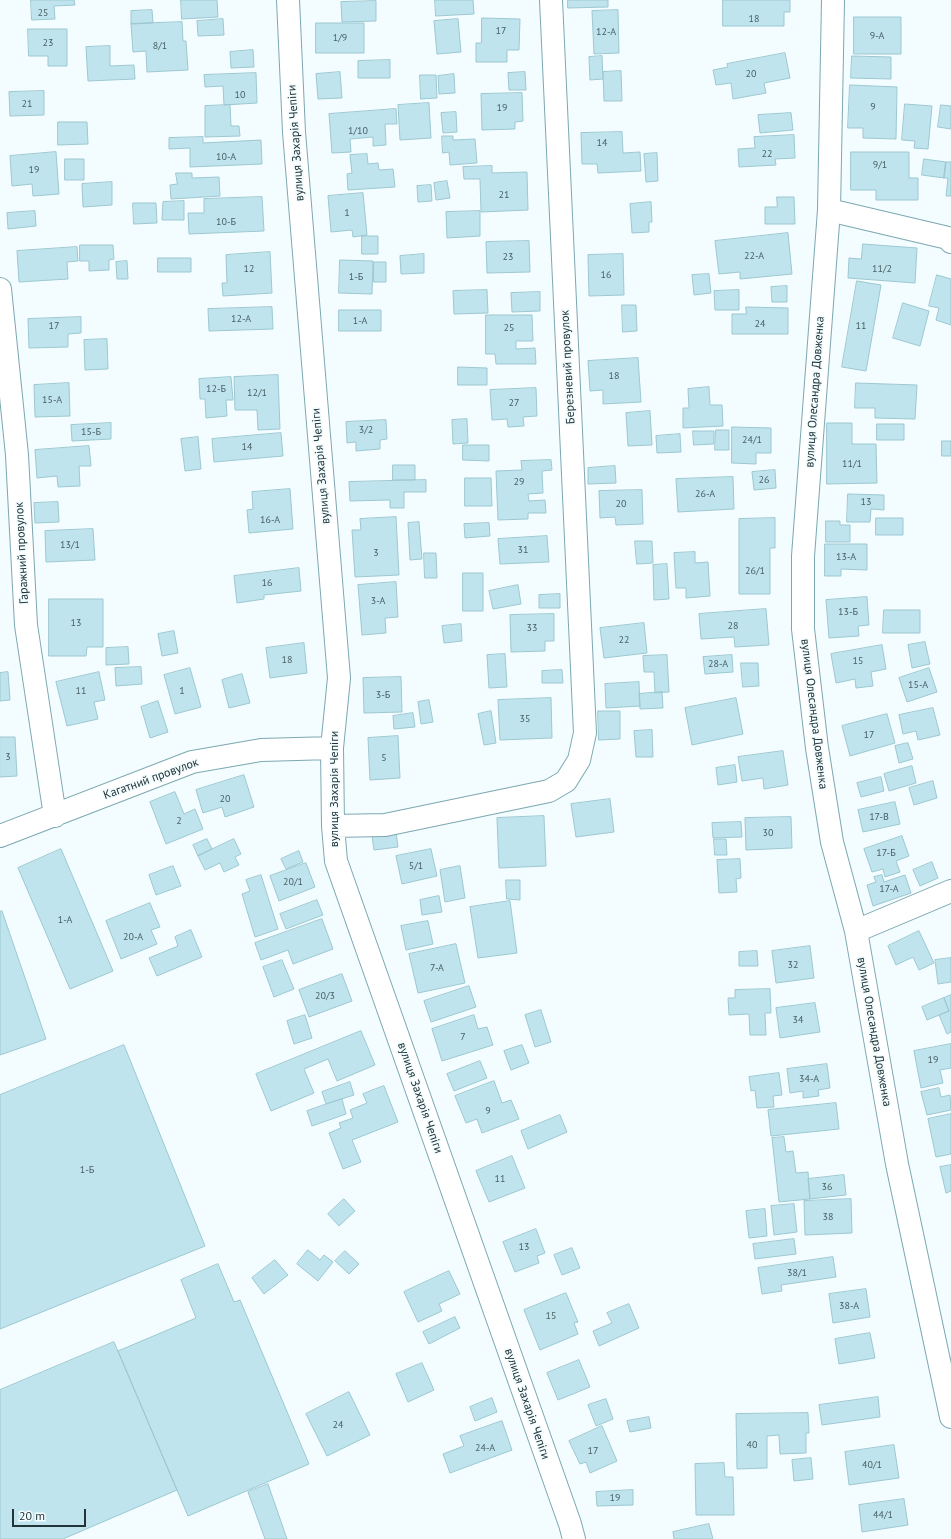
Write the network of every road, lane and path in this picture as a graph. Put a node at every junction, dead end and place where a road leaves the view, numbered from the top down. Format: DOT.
graph roads {
  1 [pos="288,0"];
  2 [pos="551,0"];
  3 [pos="833,0"];
  4 [pos="829,210"];
  5 [pos="950,239"];
  6 [pos="0,289"];
  7 [pos="332,748"];
  8 [pos="55,816"];
  9 [pos="333,826"];
  10 [pos="0,836"];
  11 [pos="951,891"];
  12 [pos="856,931"];
  13 [pos="951,1417"];
  14 [pos="574,1539"];
  1 -- 7 [label="street, вулиця Захарія Чепіги"];
  2 -- 9 [label="street, Березневий провулок"];
  3 -- 4 [label="street, вулиця Олесандра Довженка"];
  4 -- 5 [label="street"];
  4 -- 12 [label="street, вулиця Олесандра Довженка"];
  6 -- 8 [label="street, Гаражний провулок"];
  7 -- 8 [label="street, Кагатний провулок"];
  7 -- 9 [label="street, вулиця Захарія Чепіги"];
  8 -- 10 [label="street, Кагатний провулок"];
  9 -- 14 [label="street, вулиця Захарія Чепіги"];
  11 -- 12 [label="street"];
  12 -- 13 [label="street, вулиця Олесандра Довженка"];
}
